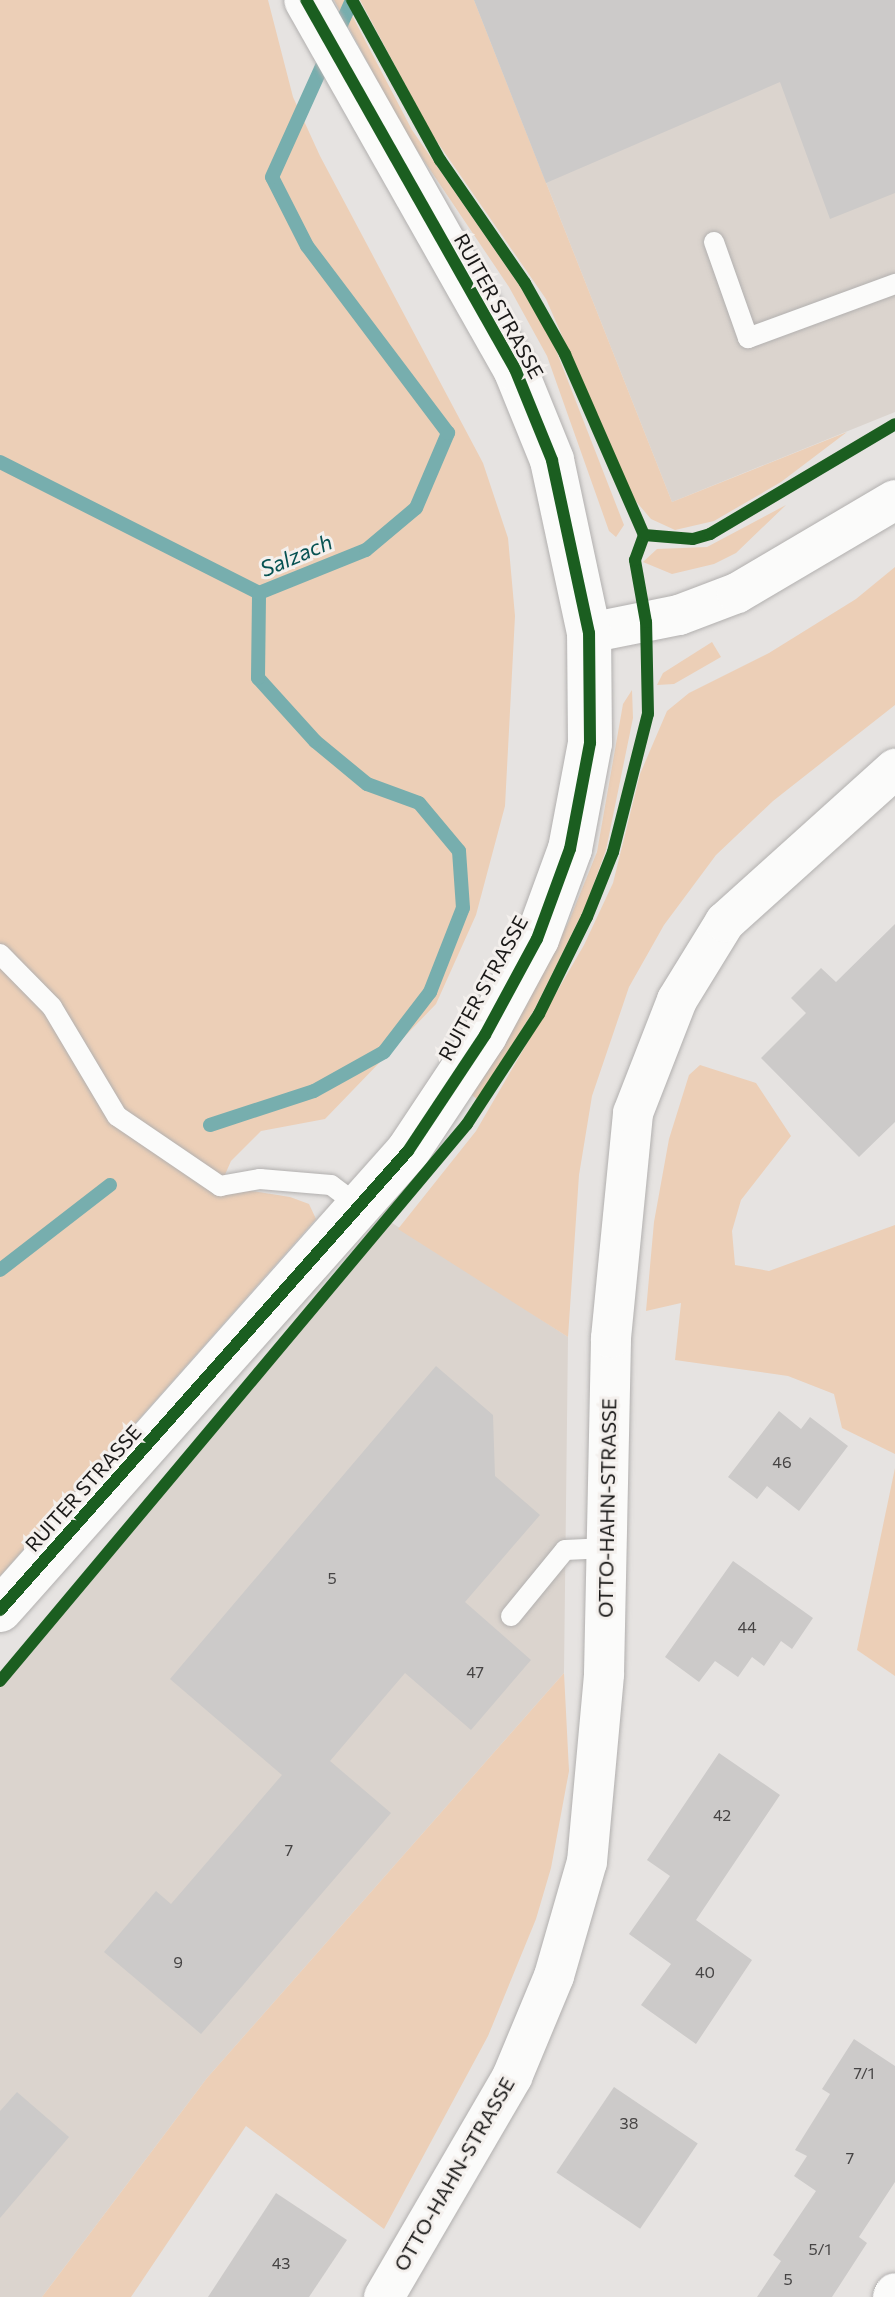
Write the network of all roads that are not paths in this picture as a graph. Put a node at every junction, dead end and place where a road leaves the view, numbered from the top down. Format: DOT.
graph roads {
  1 [pos="306,0"];
  2 [pos="714,242"];
  3 [pos="895,284"];
  4 [pos="895,500"];
  5 [pos="589,633"];
  6 [pos="895,769"];
  7 [pos="0,954"];
  8 [pos="362,1208"];
  9 [pos="607,1548"];
  10 [pos="0,1610"];
  11 [pos="511,1616"];
  12 [pos="384,2297"];
  1 -- 5 [label="street, RUITER STRASSE"];
  2 -- 3 [label="lane"];
  4 -- 5 [label="street"];
  5 -- 8 [label="street, RUITER STRASSE"];
  6 -- 9 [label="street, OTTO-HAHN-STRASSE"];
  7 -- 8 [label="lane"];
  8 -- 10 [label="street, RUITER STRASSE"];
  9 -- 11 [label="lane"];
  9 -- 12 [label="street, OTTO-HAHN-STRASSE"];
}
